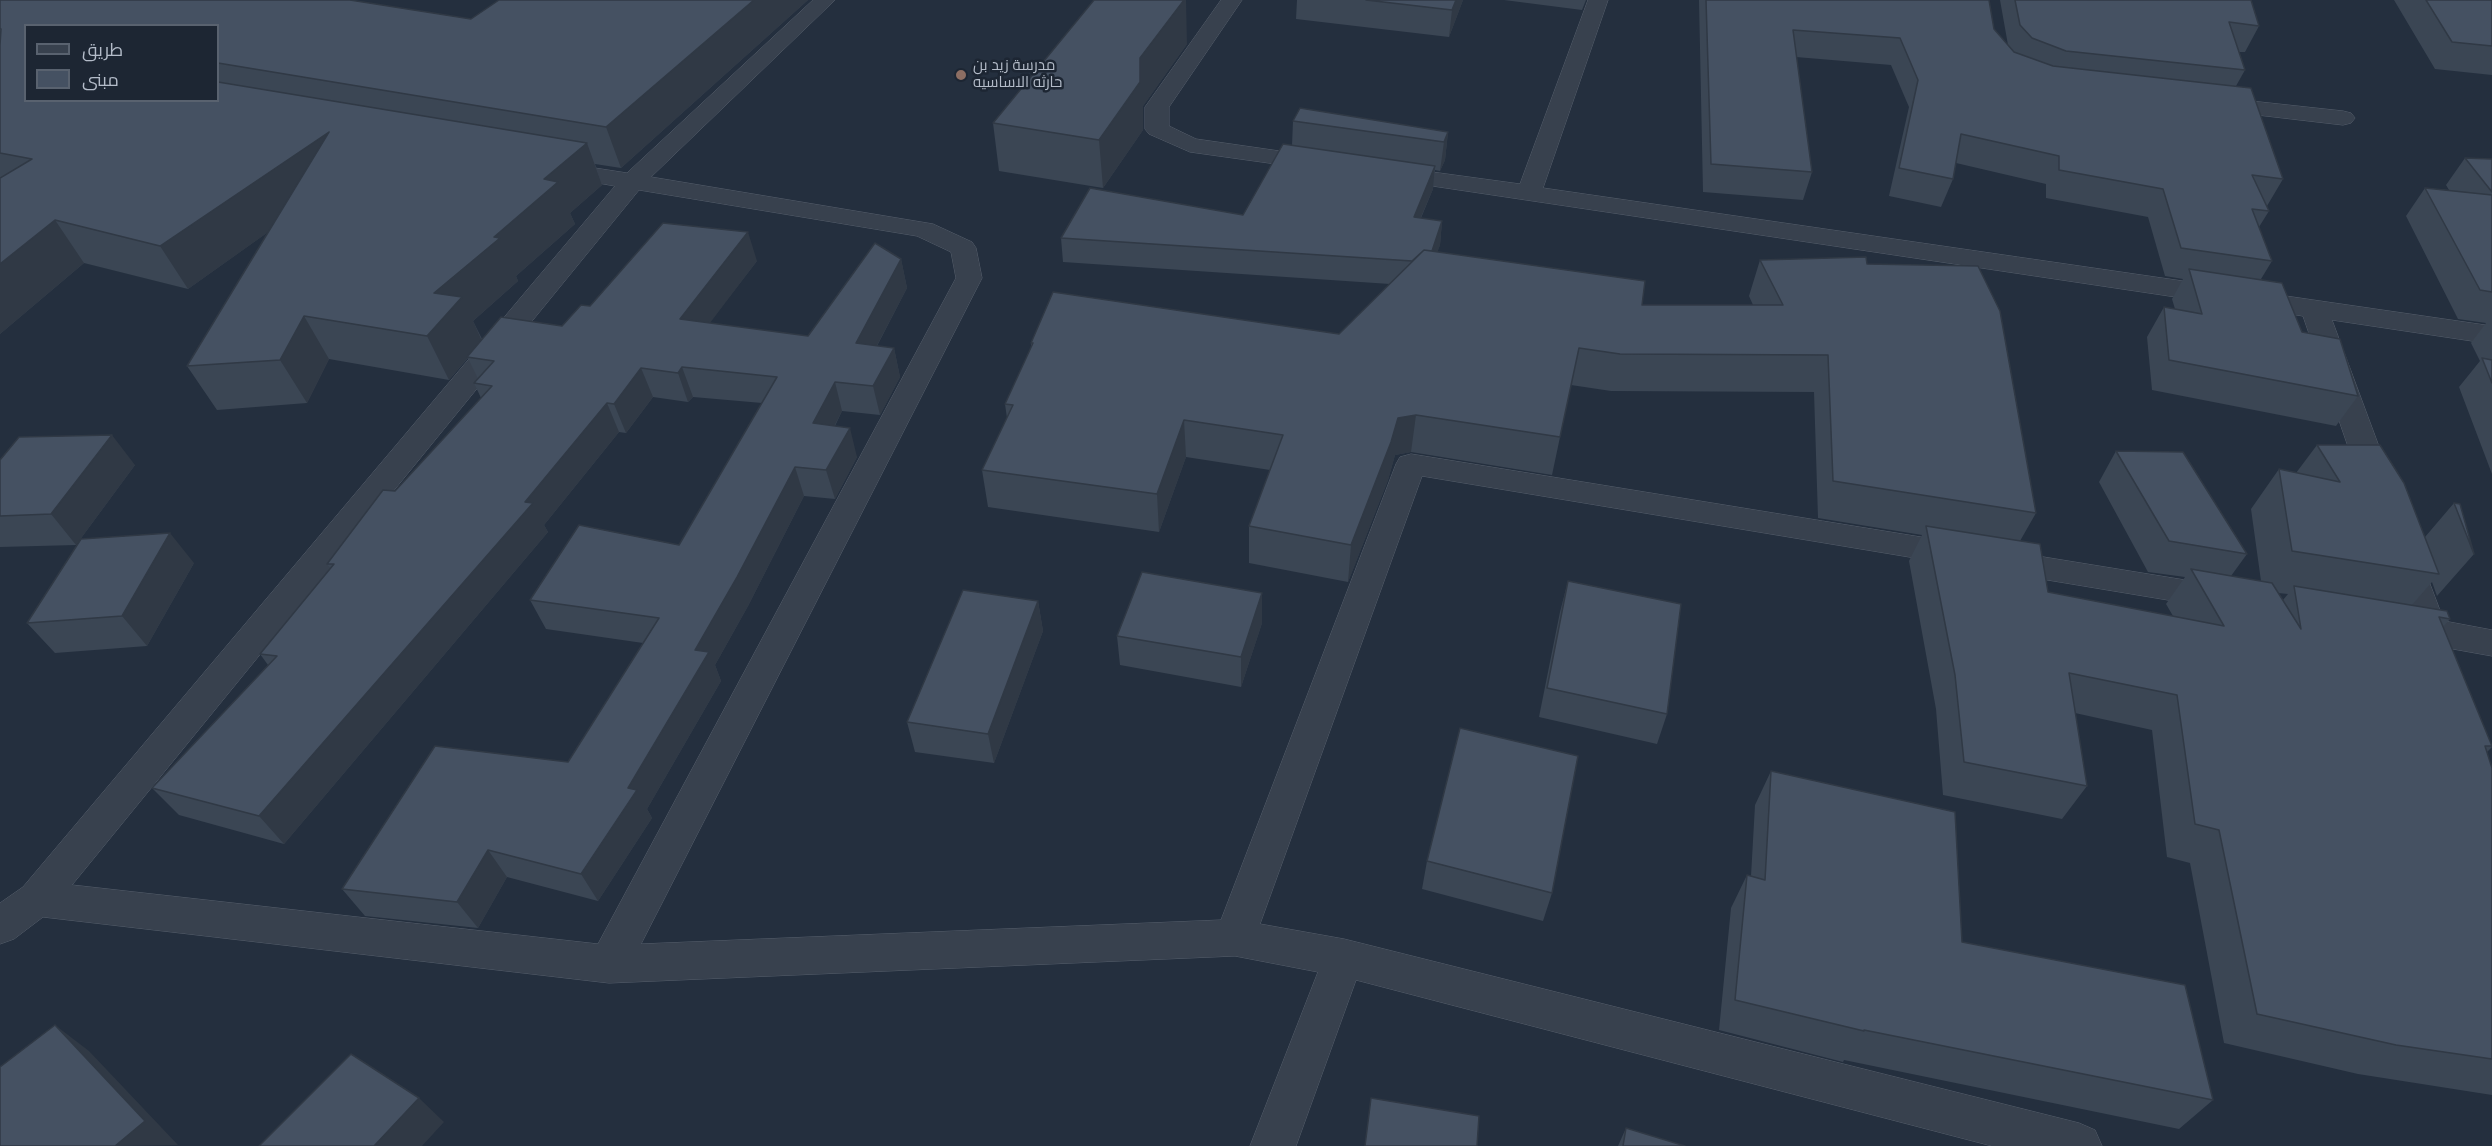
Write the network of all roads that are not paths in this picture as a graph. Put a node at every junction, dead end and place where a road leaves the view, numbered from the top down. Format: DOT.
graph roads {
  1 [pos="825,0"];
  2 [pos="1232,0"];
  3 [pos="1598,0"];
  4 [pos="2191,102"];
  5 [pos="2343,118"];
  6 [pos="527,164"];
  7 [pos="1342,166"];
  8 [pos="1365,170"];
  9 [pos="632,182"];
  10 [pos="1529,193"];
  11 [pos="2314,308"];
  12 [pos="2492,335"];
  13 [pos="2254,602"];
  14 [pos="2372,621"];
  15 [pos="2430,631"];
  16 [pos="2492,643"];
  17 [pos="2445,674"];
  18 [pos="37,899"];
  19 [pos="0,926"];
  20 [pos="1235,939"];
  21 [pos="1344,958"];
  22 [pos="609,964"];
  23 [pos="1273,1146"];
  24 [pos="2079,1146"];
  1 -- 9 [label="street"];
  2 -- 7 [label="street"];
  3 -- 10 [label="street"];
  4 -- 5 [label="street"];
  6 -- 9 [label="street"];
  8 -- 10 [label="street"];
  9 -- 18 [label="street"];
  9 -- 22 [label="street"];
  10 -- 11 [label="street"];
  11 -- 12 [label="street"];
  11 -- 15 [label="street"];
  13 -- 20 [label="street"];
  14 -- 15 [label="street"];
  15 -- 16 [label="street"];
  15 -- 17 [label="street"];
  18 -- 19 [label="street"];
  18 -- 22 [label="street"];
  20 -- 21 [label="street"];
  20 -- 22 [label="street"];
  21 -- 23 [label="street"];
  21 -- 24 [label="street"];
}
